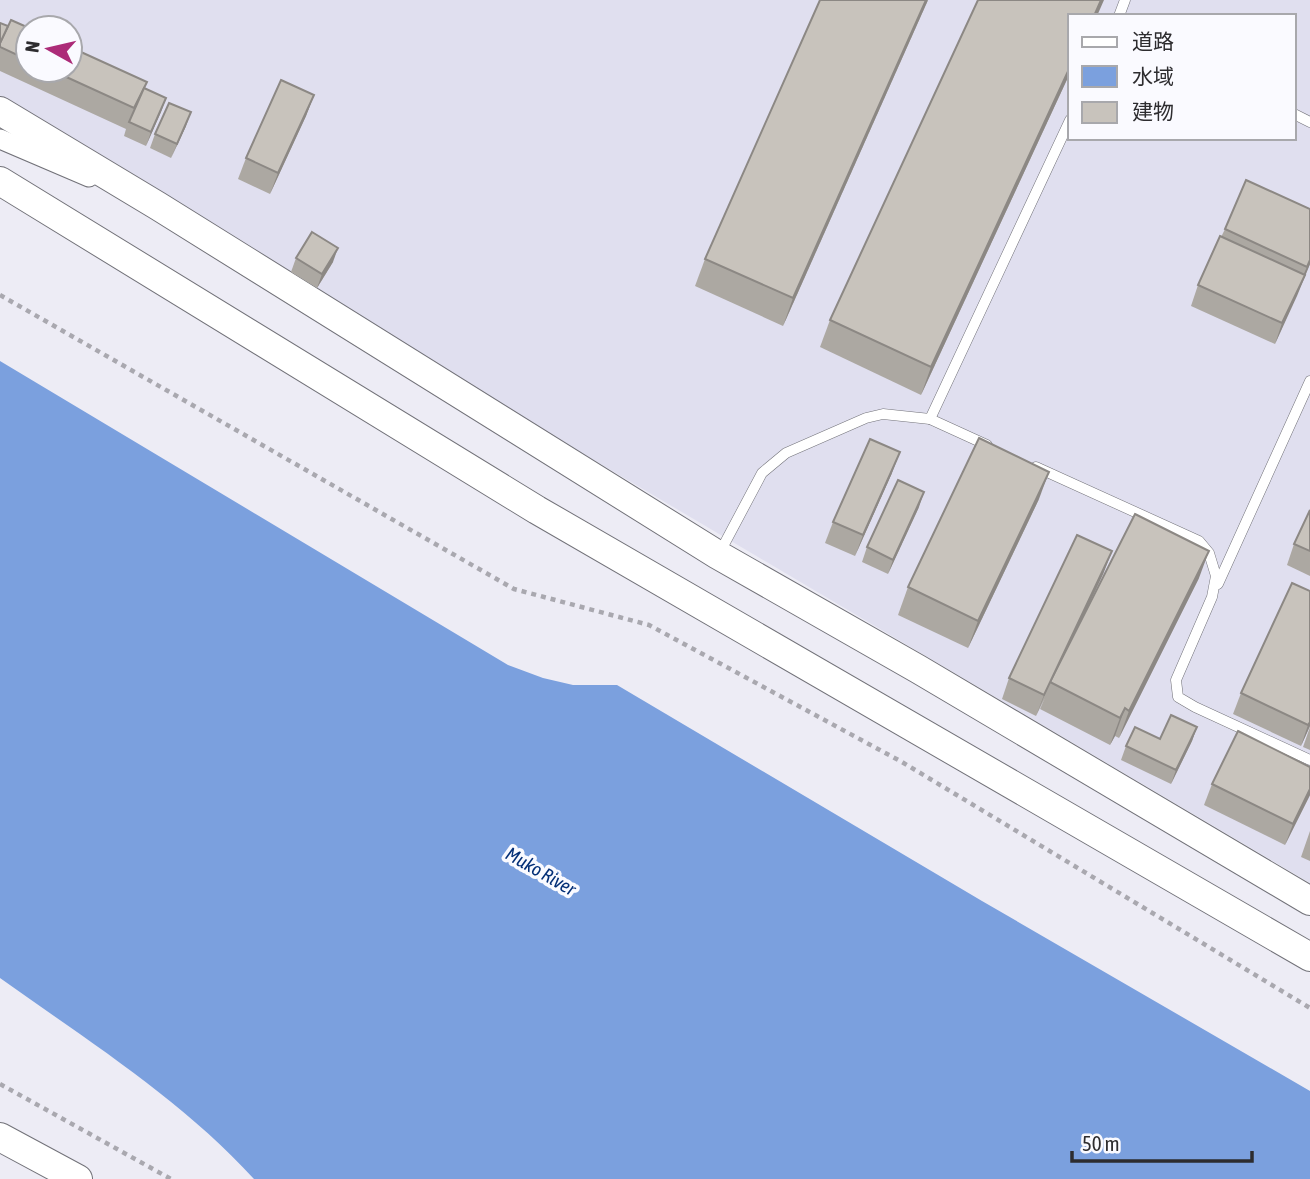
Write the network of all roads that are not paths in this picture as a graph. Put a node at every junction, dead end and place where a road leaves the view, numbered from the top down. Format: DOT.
graph roads {
  1 [pos="0,111"];
  2 [pos="1068,124"];
  3 [pos="0,139"];
  4 [pos="0,181"];
  5 [pos="158,206"];
  6 [pos="1310,381"];
  7 [pos="930,419"];
  8 [pos="991,447"];
  9 [pos="1028,464"];
  10 [pos="719,555"];
  11 [pos="1212,597"];
  12 [pos="1310,760"];
  13 [pos="1310,901"];
  14 [pos="1310,957"];
  15 [pos="0,1136"];
  16 [pos="78,1179"];
  1 -- 5 [label="street"];
  2 -- 7 [label="lane"];
  3 -- 5 [label="street"];
  4 -- 14 [label="street"];
  5 -- 10 [label="street"];
  6 -- 11 [label="lane"];
  7 -- 8 [label="lane"];
  7 -- 10 [label="lane"];
  9 -- 11 [label="lane"];
  10 -- 13 [label="street"];
  11 -- 12 [label="lane"];
  15 -- 16 [label="street"];
}
